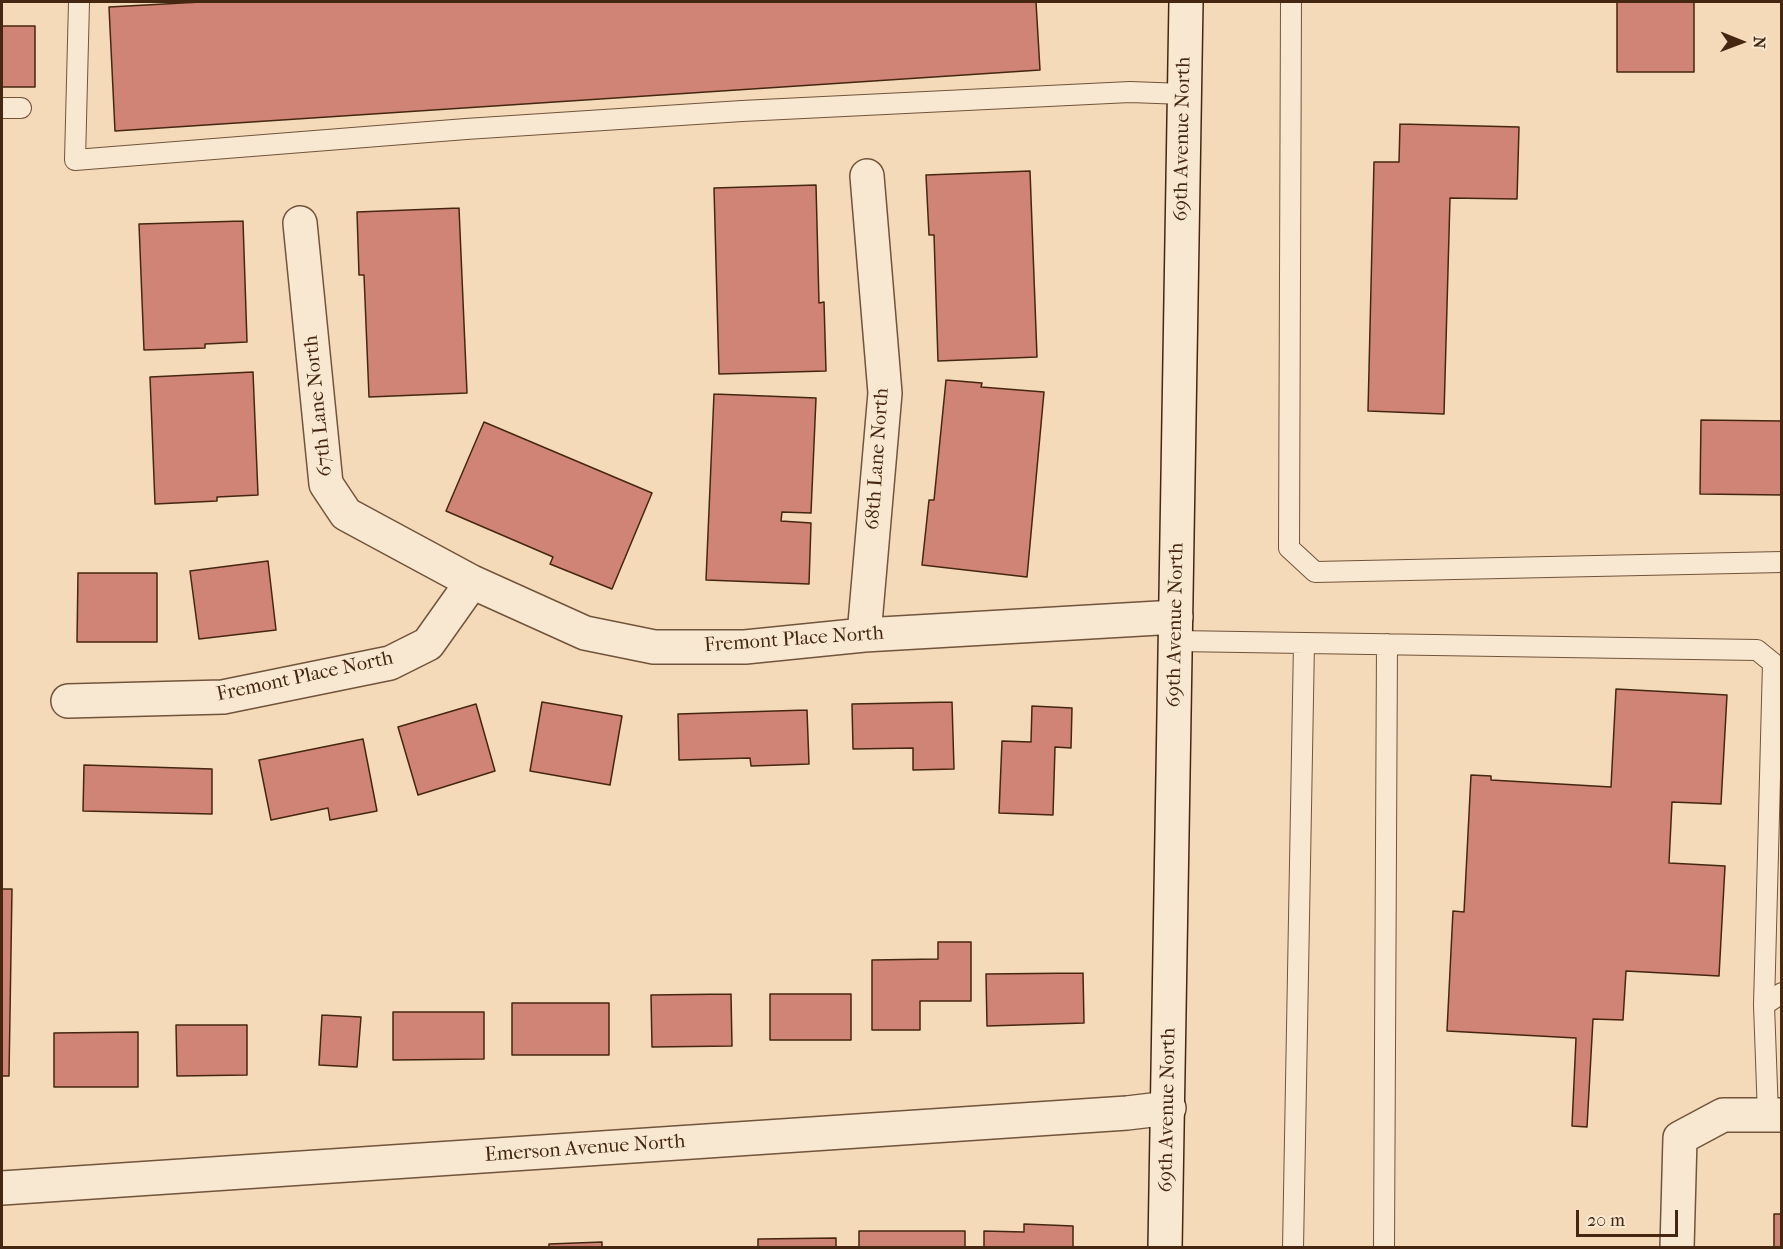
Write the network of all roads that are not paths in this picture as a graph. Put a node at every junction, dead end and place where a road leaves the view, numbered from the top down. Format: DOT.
graph roads {
  1 [pos="79,2"];
  2 [pos="1186,2"];
  3 [pos="1291,2"];
  4 [pos="1184,94"];
  5 [pos="867,176"];
  6 [pos="300,223"];
  7 [pos="1782,562"];
  8 [pos="471,582"];
  9 [pos="1176,628"];
  10 [pos="864,635"];
  11 [pos="1304,643"];
  12 [pos="1387,644"];
  13 [pos="1777,685"];
  14 [pos="68,701"];
  15 [pos="1782,993"];
  16 [pos="1764,1005"];
  17 [pos="1169,1108"];
  18 [pos="1775,1115"];
  19 [pos="2,1188"];
  20 [pos="1165,1248"];
  21 [pos="1293,1248"];
  22 [pos="1384,1248"];
  23 [pos="1677,1248"];
  1 -- 4 [label="lane"];
  2 -- 4 [label="street, 69th Avenue North"];
  3 -- 7 [label="lane"];
  4 -- 9 [label="street, 69th Avenue North"];
  5 -- 10 [label="street, 68th Lane North"];
  6 -- 8 [label="street, 67th Lane North"];
  8 -- 10 [label="street, Fremont Place North"];
  8 -- 14 [label="street, Fremont Place North"];
  9 -- 10 [label="street, Fremont Place North"];
  9 -- 11 [label="lane"];
  9 -- 17 [label="street, 69th Avenue North"];
  11 -- 12 [label="lane"];
  11 -- 21 [label="lane"];
  12 -- 13 [label="lane"];
  12 -- 22 [label="lane"];
  13 -- 16 [label="lane"];
  15 -- 16 [label="lane"];
  16 -- 18 [label="lane"];
  17 -- 19 [label="street, Emerson Avenue North"];
  17 -- 20 [label="street, 69th Avenue North"];
  18 -- 23 [label="street"];
}
